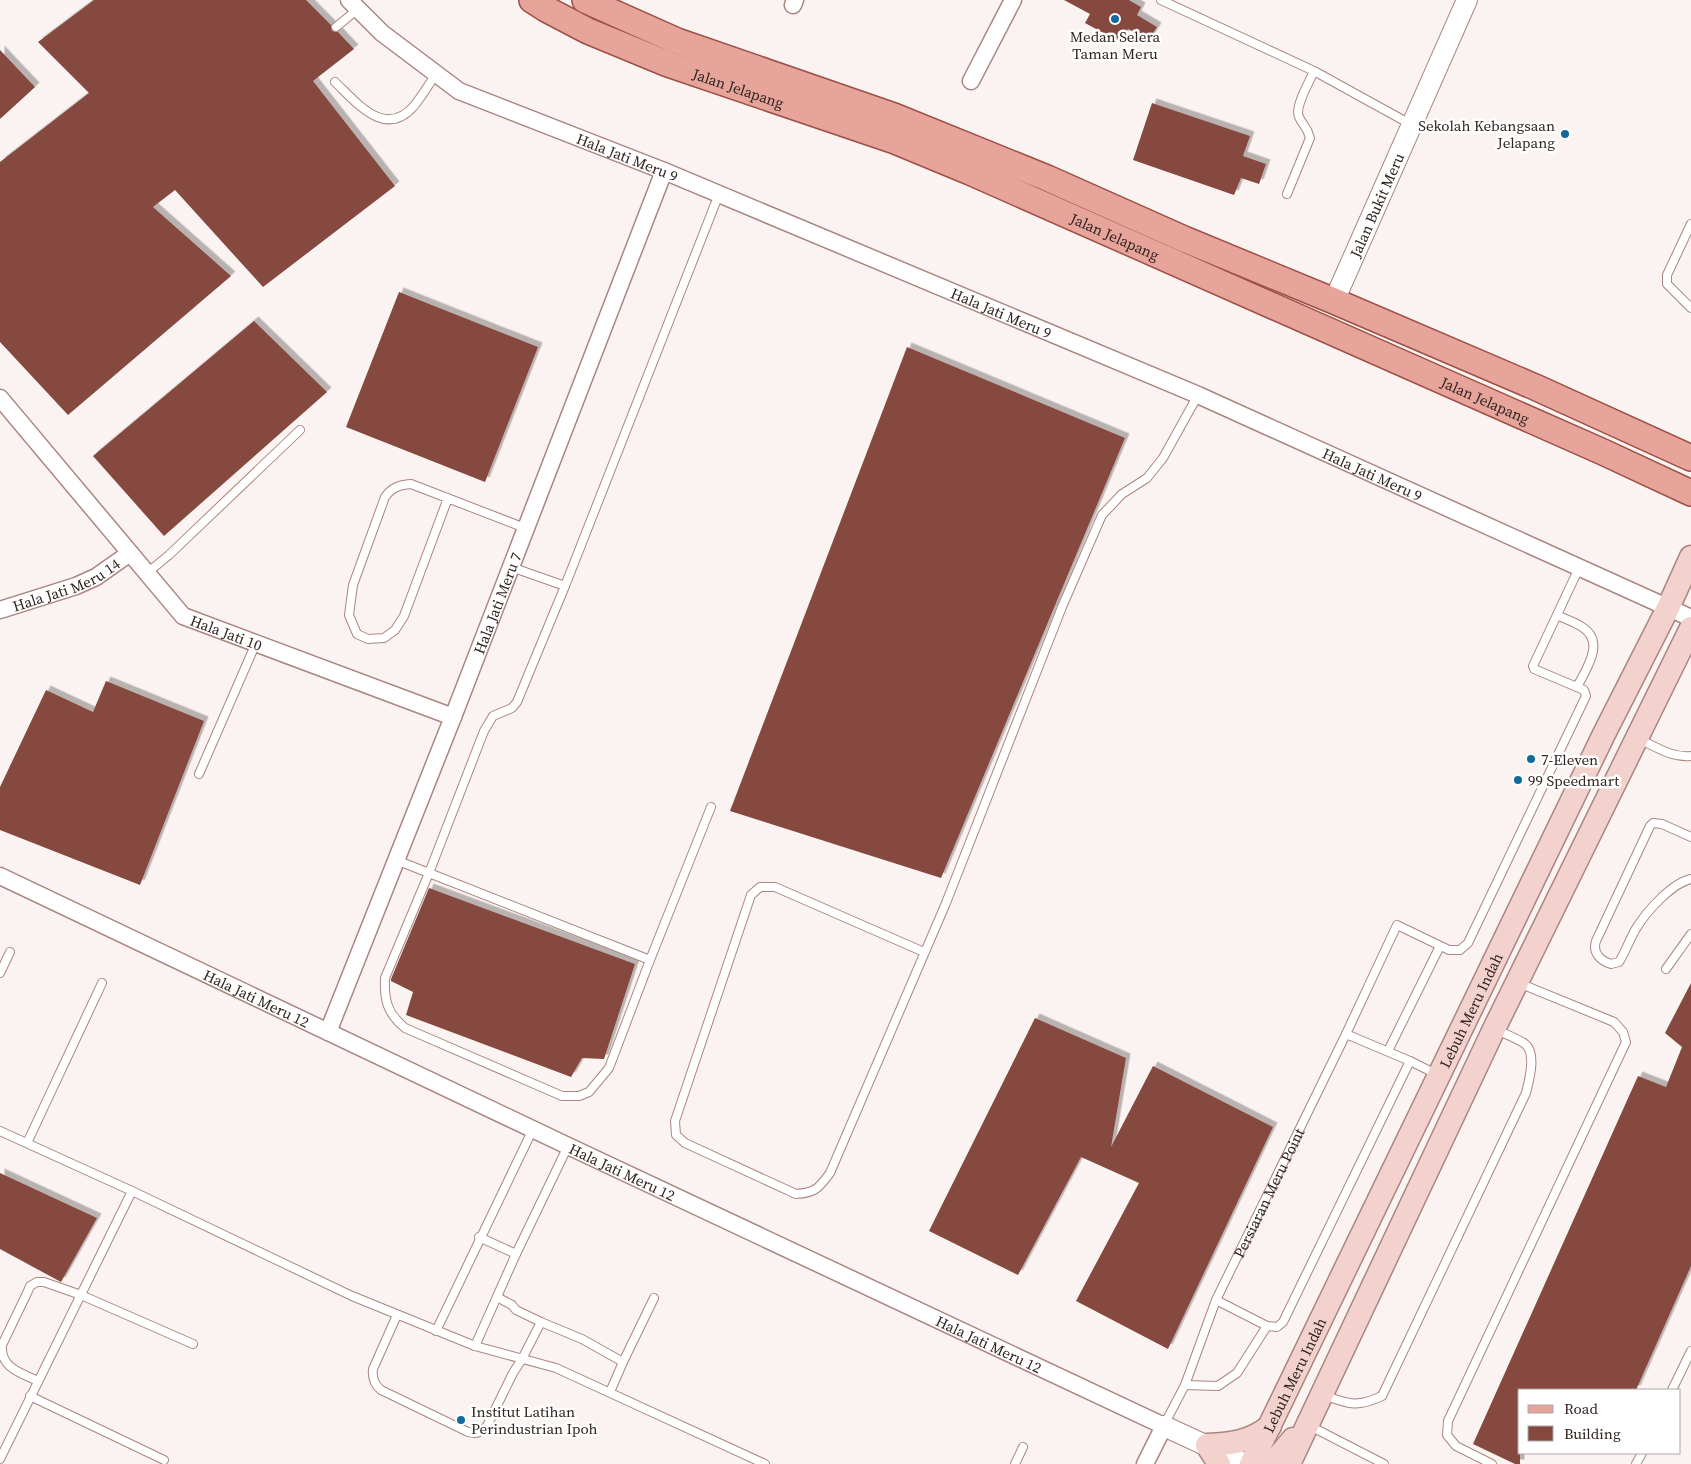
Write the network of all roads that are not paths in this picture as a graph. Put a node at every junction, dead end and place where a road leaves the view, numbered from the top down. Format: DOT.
graph roads {
  1 [pos="532,0"];
  2 [pos="586,0"];
  3 [pos="1013,0"];
  4 [pos="1161,0"];
  5 [pos="1467,0"];
  6 [pos="354,4"];
  7 [pos="336,27"];
  8 [pos="1314,71"];
  9 [pos="436,74"];
  10 [pos="971,81"];
  11 [pos="335,82"];
  12 [pos="1412,125"];
  13 [pos="664,171"];
  14 [pos="719,194"];
  15 [pos="1287,194"];
  16 [pos="1691,224"];
  17 [pos="1334,301"];
  18 [pos="1268,304"];
  19 [pos="1691,308"];
  20 [pos="1384,355"];
  21 [pos="1198,396"];
  22 [pos="3,407"];
  23 [pos="300,430"];
  24 [pos="1691,458"];
  25 [pos="1688,495"];
  26 [pos="448,498"];
  27 [pos="525,528"];
  28 [pos="130,553"];
  29 [pos="1691,557"];
  30 [pos="511,566"];
  31 [pos="1579,568"];
  32 [pos="147,573"];
  33 [pos="565,586"];
  34 [pos="1668,608"];
  35 [pos="0,610"];
  36 [pos="1557,615"];
  37 [pos="1691,618"];
  38 [pos="1691,628"];
  39 [pos="256,643"];
  40 [pos="1577,687"];
  41 [pos="453,717"];
  42 [pos="1637,738"];
  43 [pos="1691,756"];
  44 [pos="199,774"];
  45 [pos="711,807"];
  46 [pos="1691,837"];
  47 [pos="396,860"];
  48 [pos="429,873"];
  49 [pos="0,876"];
  50 [pos="1691,879"];
  51 [pos="1691,934"];
  52 [pos="1440,946"];
  53 [pos="10,952"];
  54 [pos="924,952"];
  55 [pos="650,960"];
  56 [pos="1666,969"];
  57 [pos="0,974"];
  58 [pos="1517,982"];
  59 [pos="102,983"];
  60 [pos="1494,1029"];
  61 [pos="328,1032"];
  62 [pos="1346,1034"];
  63 [pos="1388,1051"];
  64 [pos="1410,1061"];
  65 [pos="1439,1075"];
  66 [pos="533,1128"];
  67 [pos="0,1131"];
  68 [pos="27,1143"];
  69 [pos="568,1146"];
  70 [pos="132,1191"];
  71 [pos="480,1237"];
  72 [pos="516,1254"];
  73 [pos="81,1295"];
  74 [pos="497,1297"];
  75 [pos="654,1298"];
  76 [pos="1216,1300"];
  77 [pos="396,1315"];
  78 [pos="541,1322"];
  79 [pos="1267,1326"];
  80 [pos="436,1331"];
  81 [pos="193,1344"];
  82 [pos="475,1346"];
  83 [pos="1691,1350"];
  84 [pos="522,1359"];
  85 [pos="623,1362"];
  86 [pos="38,1381"];
  87 [pos="1185,1385"];
  88 [pos="1672,1389"];
  89 [pos="610,1392"];
  90 [pos="1322,1394"];
  91 [pos="30,1396"];
  92 [pos="1310,1421"];
  93 [pos="1164,1426"];
  94 [pos="1270,1426"];
  95 [pos="1207,1445"];
  96 [pos="1023,1447"];
  97 [pos="0,1459"];
  98 [pos="164,1460"];
  99 [pos="765,1464"];
  100 [pos="1015,1464"];
  101 [pos="1145,1464"];
  102 [pos="1219,1464"];
  103 [pos="1246,1464"];
  104 [pos="1251,1464"];
  105 [pos="1269,1464"];
  106 [pos="1289,1464"];
  107 [pos="1384,1464"];
  108 [pos="1492,1464"];
  1 -- 18 [label="main road, Jalan Jelapang"];
  2 -- 17 [label="main road, Jalan Jelapang"];
  3 -- 10 [label="street"];
  4 -- 8 [label="lane"];
  5 -- 12 [label="street, Jalan Bukit Meru"];
  6 -- 7 [label="lane"];
  6 -- 9 [label="street, Hala Jati Meru 9"];
  8 -- 12 [label="lane"];
  8 -- 15 [label="lane"];
  9 -- 11 [label="lane"];
  9 -- 13 [label="street, Hala Jati Meru 9"];
  12 -- 17 [label="street, Jalan Bukit Meru"];
  13 -- 14 [label="street, Hala Jati Meru 9"];
  13 -- 27 [label="street, Hala Jati Meru 7"];
  14 -- 21 [label="street, Hala Jati Meru 9"];
  14 -- 33 [label="lane"];
  16 -- 19 [label="lane"];
  17 -- 18 [label="main road"];
  17 -- 20 [label="main road"];
  17 -- 24 [label="main road, Jalan Jelapang"];
  18 -- 20 [label="main road, Jalan Jelapang"];
  20 -- 25 [label="main road, Jalan Jelapang"];
  21 -- 31 [label="street, Hala Jati Meru 9"];
  21 -- 54 [label="lane"];
  22 -- 28 [label="street, Hala Jati 10"];
  23 -- 32 [label="lane"];
  26 -- 26 [label="lane"];
  26 -- 27 [label="lane"];
  27 -- 30 [label="street, Hala Jati Meru 7"];
  28 -- 32 [label="street, Hala Jati 10"];
  28 -- 35 [label="street, Hala Jati Meru 14"];
  29 -- 34 [label="main road, Lebuh Meru Indah"];
  30 -- 33 [label="lane"];
  30 -- 41 [label="street, Hala Jati Meru 7"];
  31 -- 34 [label="street, Hala Jati Meru 9"];
  31 -- 36 [label="lane"];
  32 -- 39 [label="street, Hala Jati 10"];
  33 -- 48 [label="lane"];
  34 -- 37 [label="street, Hala Jati Meru 9"];
  34 -- 65 [label="main road, Lebuh Meru Indah"];
  36 -- 40 [label="lane"];
  36 -- 40 [label="lane"];
  38 -- 42 [label="main road, Lebuh Meru Indah"];
  39 -- 41 [label="street, Hala Jati 10"];
  39 -- 44 [label="lane"];
  40 -- 52 [label="lane"];
  41 -- 47 [label="street, Hala Jati Meru 7"];
  42 -- 43 [label="lane"];
  42 -- 58 [label="main road, Lebuh Meru Indah"];
  45 -- 55 [label="lane"];
  46 -- 50 [label="lane"];
  47 -- 48 [label="lane"];
  47 -- 61 [label="street, Hala Jati Meru 7"];
  48 -- 55 [label="lane"];
  48 -- 55 [label="lane"];
  49 -- 61 [label="street, Hala Jati Meru 12"];
  51 -- 56 [label="lane"];
  52 -- 62 [label="lane, Persiaran Meru Point"];
  52 -- 63 [label="lane"];
  53 -- 57 [label="lane"];
  54 -- 54 [label="lane"];
  58 -- 60 [label="main road, Lebuh Meru Indah"];
  58 -- 108 [label="lane"];
  59 -- 68 [label="lane"];
  60 -- 90 [label="main road, Lebuh Meru Indah"];
  60 -- 90 [label="lane"];
  61 -- 66 [label="street, Hala Jati Meru 12"];
  62 -- 63 [label="lane"];
  62 -- 76 [label="lane, Persiaran Meru Point"];
  63 -- 64 [label="lane"];
  64 -- 65 [label="lane"];
  64 -- 79 [label="lane"];
  65 -- 94 [label="main road, Lebuh Meru Indah"];
  66 -- 69 [label="street, Hala Jati Meru 12"];
  66 -- 71 [label="lane"];
  67 -- 68 [label="lane"];
  68 -- 70 [label="lane"];
  69 -- 72 [label="lane"];
  69 -- 93 [label="street, Hala Jati Meru 12"];
  70 -- 73 [label="lane"];
  70 -- 77 [label="lane"];
  71 -- 72 [label="lane"];
  71 -- 80 [label="lane"];
  72 -- 74 [label="lane"];
  73 -- 81 [label="lane"];
  73 -- 86 [label="lane"];
  73 -- 86 [label="lane"];
  74 -- 78 [label="lane"];
  74 -- 82 [label="lane"];
  75 -- 85 [label="lane"];
  76 -- 79 [label="lane"];
  76 -- 87 [label="lane, Persiaran Meru Point"];
  77 -- 80 [label="lane"];
  77 -- 84 [label="lane"];
  78 -- 84 [label="lane"];
  78 -- 85 [label="lane"];
  79 -- 87 [label="lane"];
  80 -- 82 [label="lane"];
  82 -- 84 [label="lane"];
  83 -- 88 [label="lane"];
  84 -- 89 [label="lane"];
  85 -- 89 [label="lane"];
  86 -- 91 [label="lane"];
  87 -- 93 [label="lane, Persiaran Meru Point"];
  89 -- 99 [label="lane"];
  90 -- 92 [label="main road, Lebuh Meru Indah"];
  91 -- 97 [label="lane"];
  91 -- 98 [label="lane"];
  92 -- 105 [label="main road"];
  92 -- 106 [label="main road, Lebuh Meru Indah"];
  92 -- 107 [label="lane"];
  93 -- 95 [label="street, Hala Jati Meru 12"];
  93 -- 101 [label="street, Persiaran Meru Point"];
  94 -- 95 [label="main road"];
  94 -- 104 [label="main road, Lebuh Meru Indah"];
  95 -- 102 [label="main road"];
  95 -- 103 [label="street, Hala Jati Meru 12"];
  96 -- 100 [label="lane"];
}
